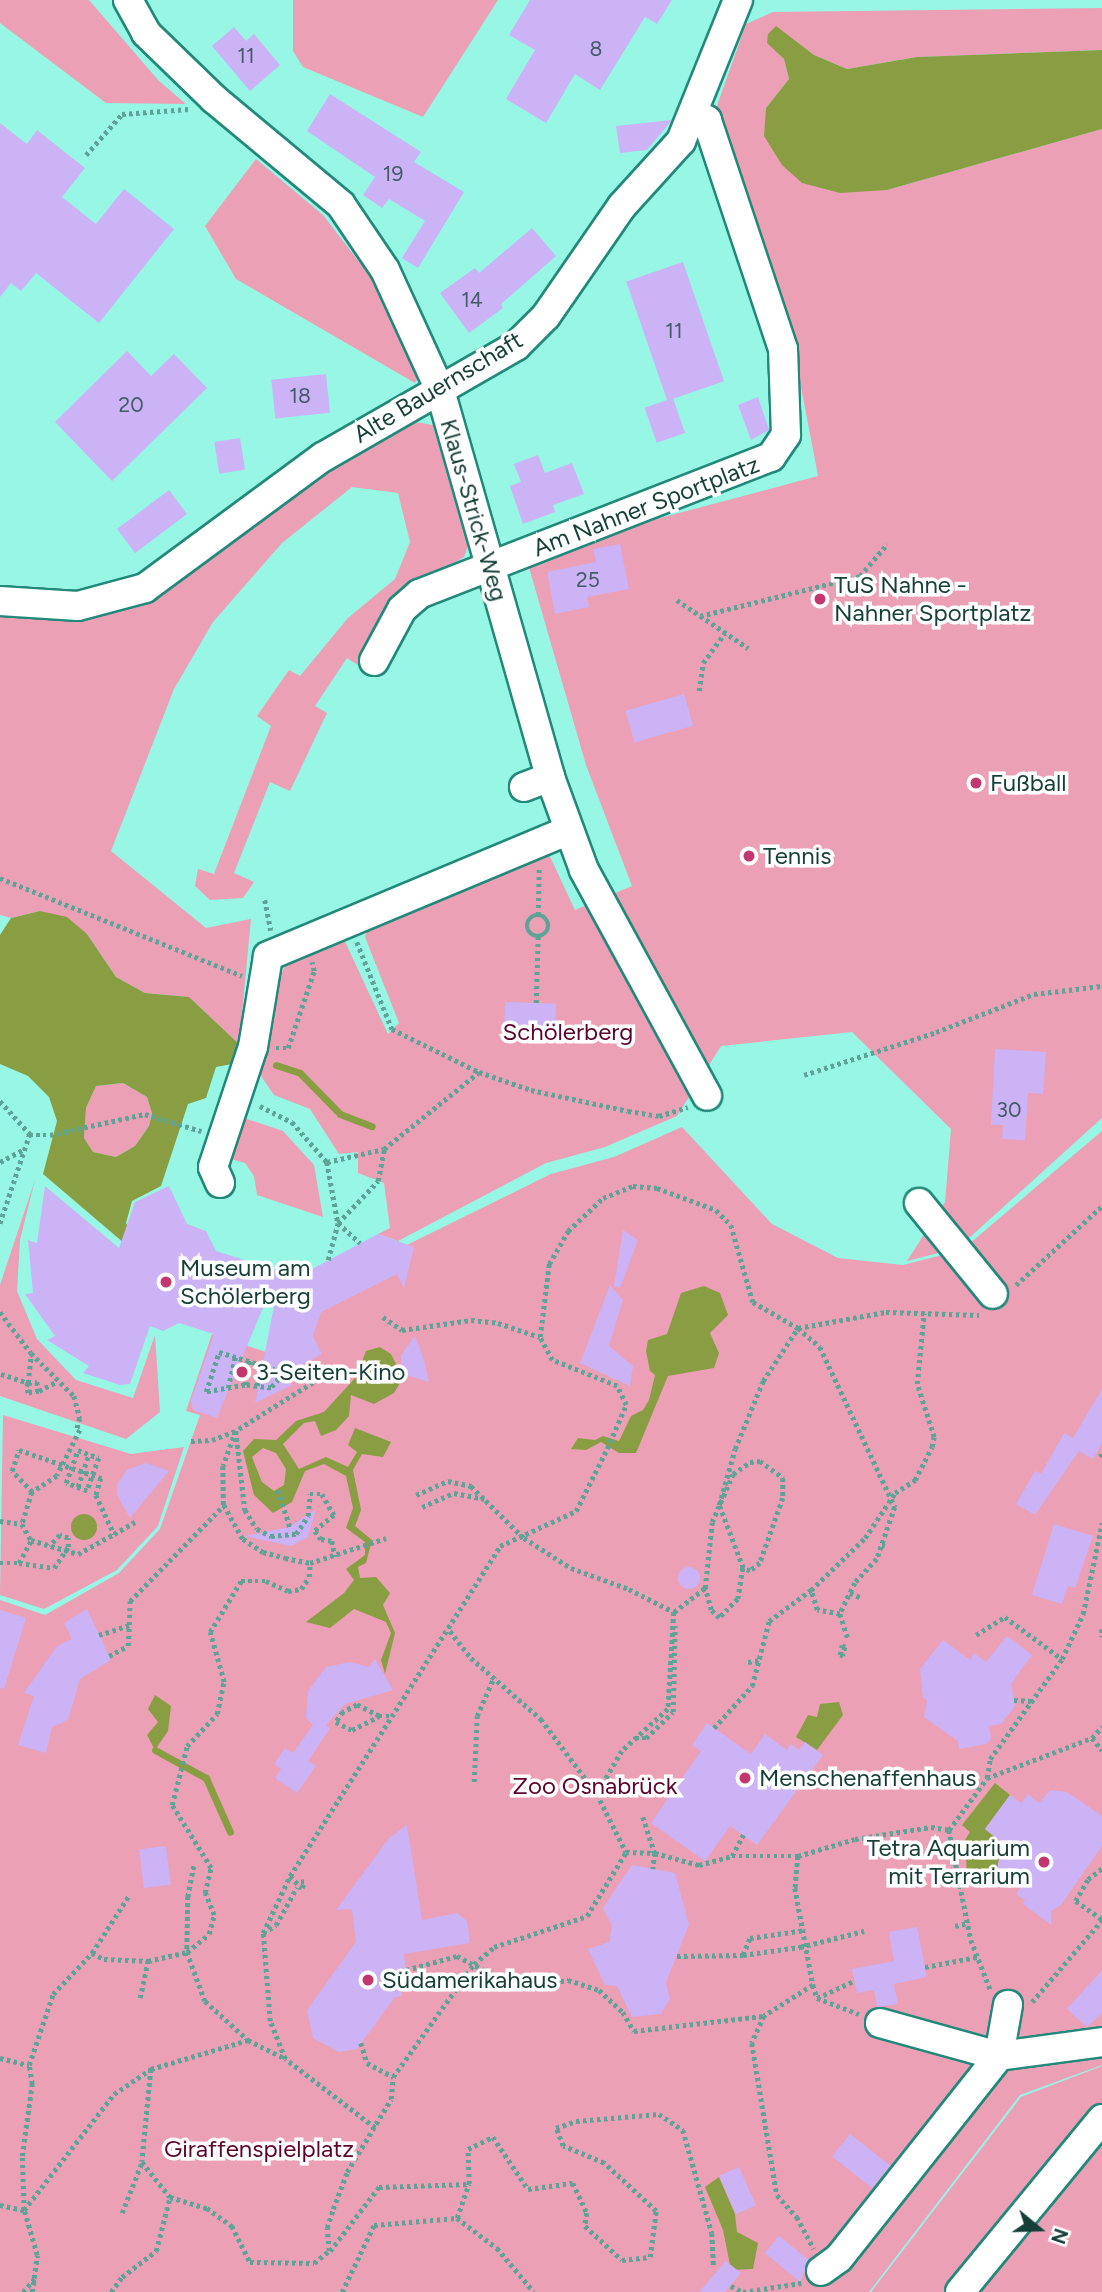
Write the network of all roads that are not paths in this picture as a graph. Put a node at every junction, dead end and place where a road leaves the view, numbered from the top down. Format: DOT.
graph roads {
  1 [pos="128,0"];
  2 [pos="738,0"];
  3 [pos="695,114"];
  4 [pos="440,390"];
  5 [pos="491,567"];
  6 [pos="0,601"];
  7 [pos="374,661"];
  8 [pos="550,777"];
  9 [pos="524,787"];
  10 [pos="569,830"];
  11 [pos="707,1096"];
  12 [pos="220,1183"];
  13 [pos="919,1203"];
  14 [pos="993,1294"];
  15 [pos="1008,2005"];
  16 [pos="880,2022"];
  17 [pos="1102,2042"];
  18 [pos="999,2056"];
  19 [pos="1102,2119"];
  20 [pos="821,2271"];
  21 [pos="960,2292"];
  1 -- 4 [label="street, Klaus-Strick-Weg"];
  2 -- 3 [label="street, Alte Bauernschaft"];
  3 -- 4 [label="street, Alte Bauernschaft"];
  3 -- 5 [label="street, Am Nahner Sportplatz"];
  4 -- 5 [label="street, Klaus-Strick-Weg"];
  4 -- 6 [label="street, Alte Bauernschaft"];
  5 -- 7 [label="street, Am Nahner Sportplatz"];
  5 -- 8 [label="street, Klaus-Strick-Weg"];
  8 -- 9 [label="street"];
  8 -- 10 [label="street, Klaus-Strick-Weg"];
  10 -- 11 [label="street, Klaus-Strick-Weg"];
  10 -- 12 [label="street"];
  13 -- 14 [label="street"];
  15 -- 18 [label="street"];
  16 -- 18 [label="street"];
  17 -- 18 [label="street"];
  18 -- 20 [label="street"];
  19 -- 21 [label="street"];
}
